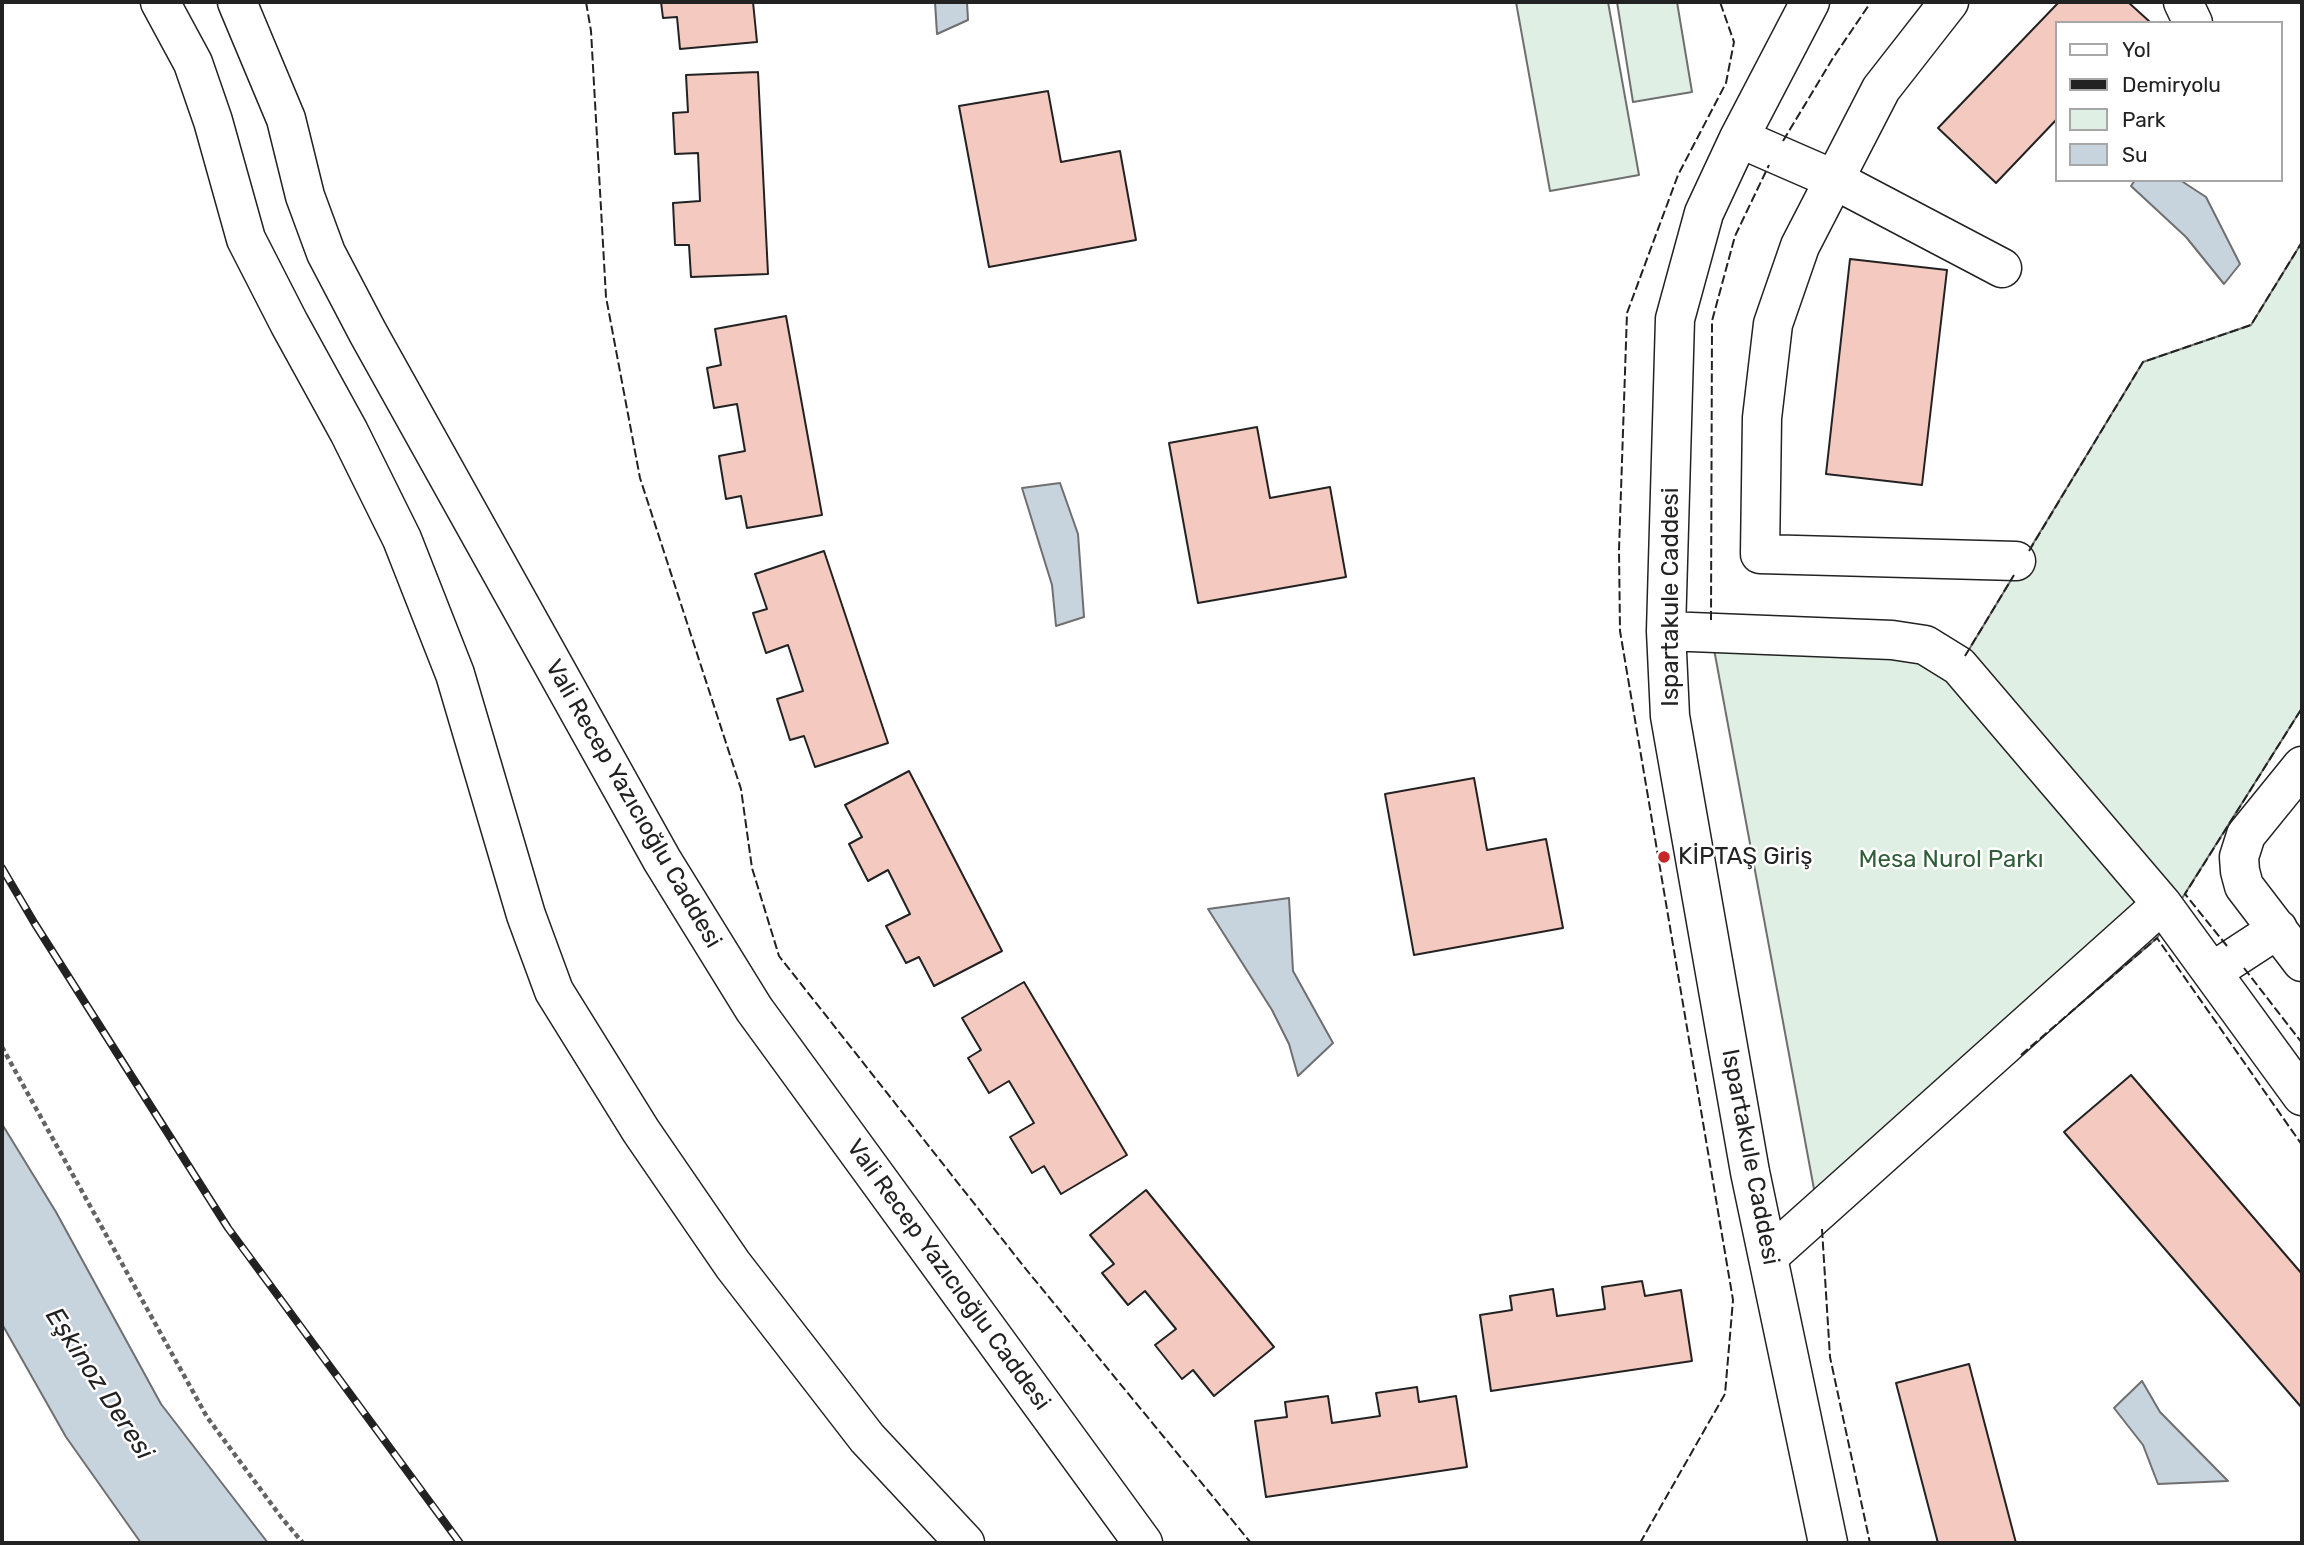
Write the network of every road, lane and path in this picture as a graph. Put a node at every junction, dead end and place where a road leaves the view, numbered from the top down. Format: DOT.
graph roads {
  1 [pos="160,2"];
  2 [pos="237,2"];
  3 [pos="1810,2"];
  4 [pos="1949,2"];
  5 [pos="2183,2"];
  6 [pos="2192,21"];
  7 [pos="1739,138"];
  8 [pos="1833,179"];
  9 [pos="2002,268"];
  10 [pos="2016,561"];
  11 [pos="1666,631"];
  12 [pos="2302,765"];
  13 [pos="2162,904"];
  14 [pos="2278,929"];
  15 [pos="2302,962"];
  16 [pos="2212,972"];
  17 [pos="2,1047"];
  18 [pos="2302,1096"];
  19 [pos="1769,1256"];
  20 [pos="303,1543"];
  21 [pos="965,1543"];
  22 [pos="1143,1543"];
  23 [pos="1828,1543"];
  1 -- 21 [label="main road"];
  2 -- 22 [label="main road, Vali Recep Yazıcıoğlu Caddesi"];
  3 -- 7 [label="main road, Ispartakule Caddesi"];
  4 -- 8 [label="main road"];
  5 -- 6 [label="main road"];
  7 -- 8 [label="main road"];
  7 -- 11 [label="main road, Ispartakule Caddesi"];
  8 -- 9 [label="main road"];
  8 -- 10 [label="main road"];
  11 -- 13 [label="main road"];
  11 -- 19 [label="main road, Ispartakule Caddesi"];
  12 -- 14 [label="main road"];
  13 -- 16 [label="main road"];
  13 -- 19 [label="main road"];
  14 -- 15 [label="main road"];
  14 -- 16 [label="main road"];
  16 -- 18 [label="main road"];
  17 -- 20 [label="path"];
  19 -- 23 [label="main road, Ispartakule Caddesi"];
}
